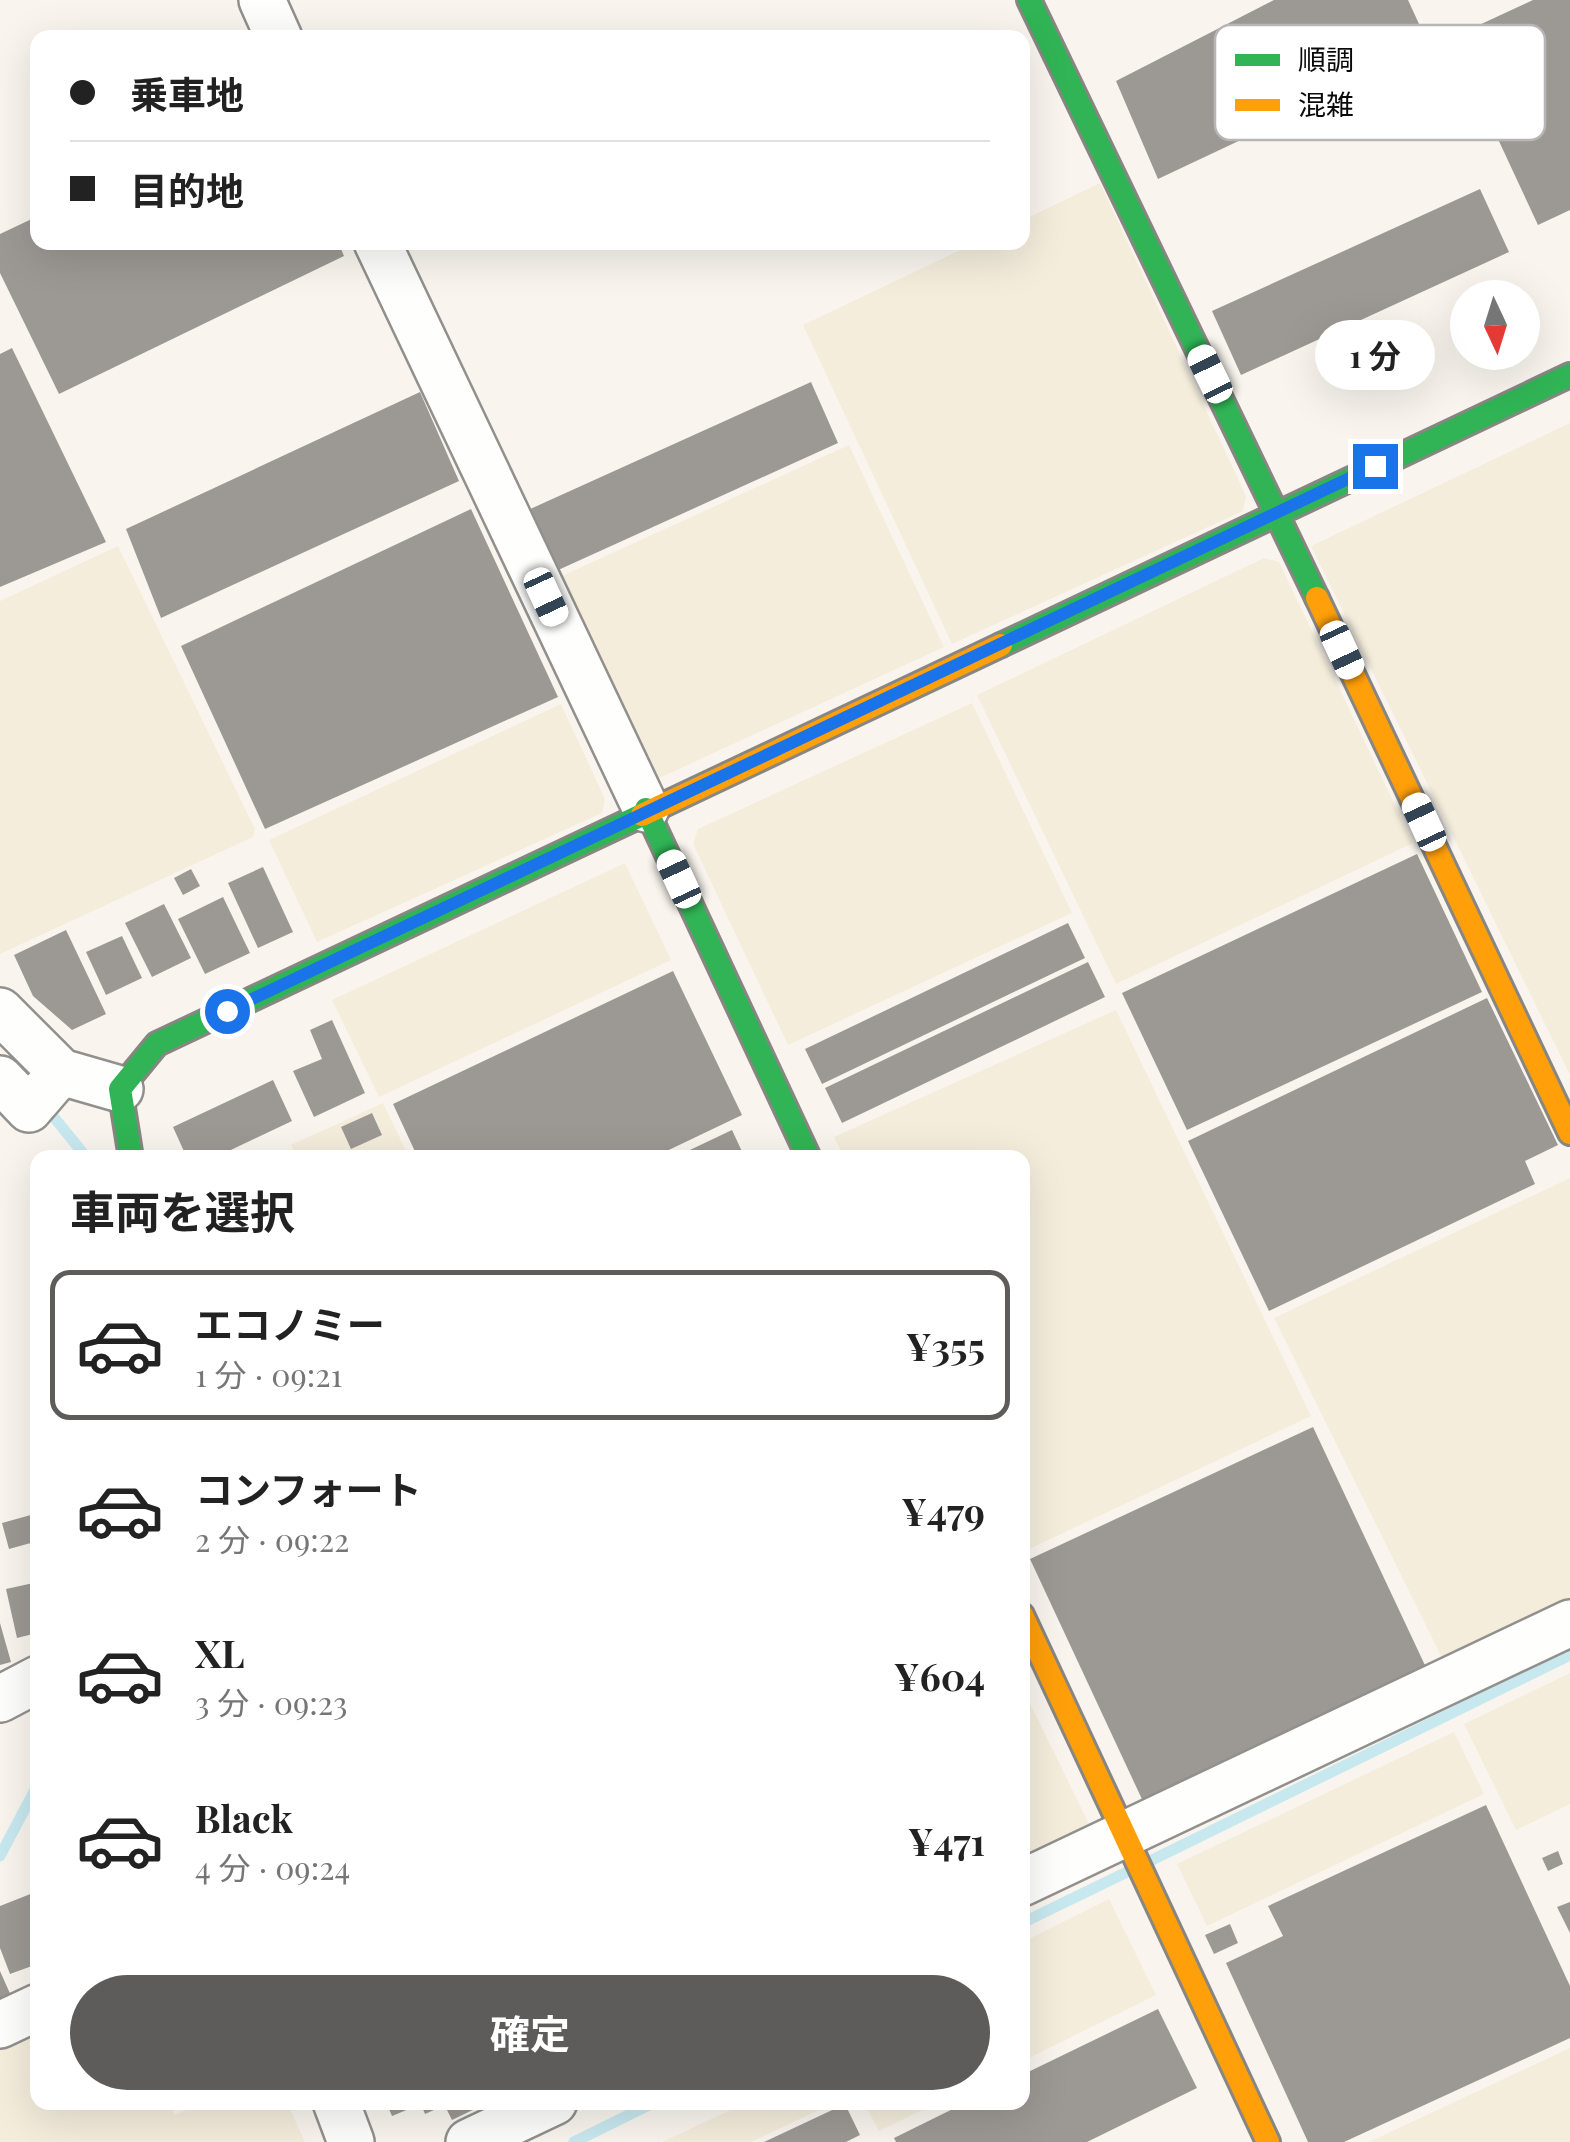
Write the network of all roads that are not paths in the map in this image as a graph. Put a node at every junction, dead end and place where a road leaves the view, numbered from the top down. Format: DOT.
graph roads {
  1 [pos="262,0"];
  2 [pos="1029,0"];
  3 [pos="276,30"];
  4 [pos="381,250"];
  5 [pos="1570,375"];
  6 [pos="1277,512"];
  7 [pos="646,809"];
  8 [pos="0,1011"];
  9 [pos="61,1072"];
  10 [pos="0,1080"];
  11 [pos="120,1090"];
  12 [pos="1570,1133"];
  13 [pos="130,1150"];
  14 [pos="805,1150"];
  15 [pos="1570,1622"];
  16 [pos="1030,1631"];
  17 [pos="30,1683"];
  18 [pos="0,1699"];
  19 [pos="1126,1835"];
  20 [pos="1030,1880"];
  21 [pos="30,2012"];
  22 [pos="0,2025"];
  23 [pos="339,2110"];
  24 [pos="537,2110"];
  25 [pos="351,2142"];
  26 [pos="470,2142"];
  27 [pos="1268,2142"];
  1 -- 3 [label="street"];
  2 -- 6 [label="street"];
  4 -- 7 [label="street"];
  5 -- 6 [label="street"];
  6 -- 7 [label="street"];
  6 -- 12 [label="street"];
  7 -- 11 [label="street"];
  7 -- 14 [label="street"];
  8 -- 9 [label="street"];
  9 -- 10 [label="street"];
  9 -- 11 [label="street"];
  11 -- 13 [label="street"];
  15 -- 19 [label="street"];
  16 -- 19 [label="street"];
  17 -- 18 [label="street"];
  19 -- 20 [label="street"];
  19 -- 27 [label="street"];
  21 -- 22 [label="street"];
  23 -- 25 [label="street"];
  24 -- 26 [label="street"];
}
